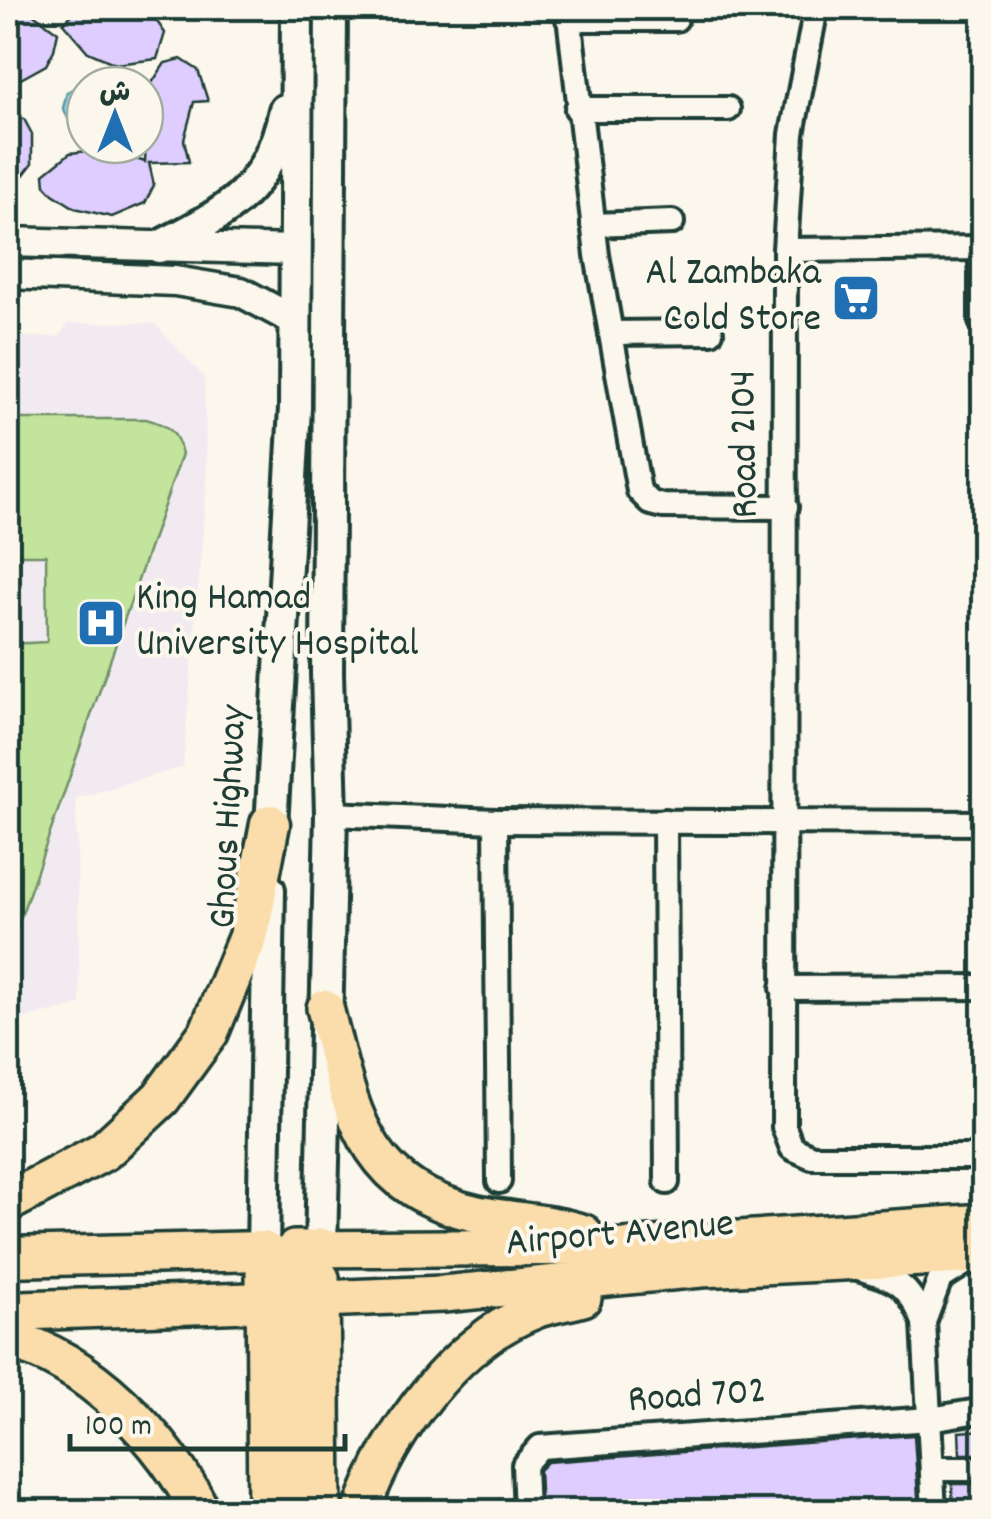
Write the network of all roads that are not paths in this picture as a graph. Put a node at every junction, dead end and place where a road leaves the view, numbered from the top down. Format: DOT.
graph roads {
  1 [pos="297,8"];
  2 [pos="331,8"];
  3 [pos="816,8"];
  4 [pos="568,13"];
  5 [pos="676,19"];
  6 [pos="297,54"];
  7 [pos="578,109"];
  8 [pos="728,109"];
  9 [pos="672,222"];
  10 [pos="593,225"];
  11 [pos="8,242"];
  12 [pos="158,247"];
  13 [pos="982,248"];
  14 [pos="293,250"];
  15 [pos="786,250"];
  16 [pos="8,274"];
  17 [pos="296,321"];
  18 [pos="981,321"];
  19 [pos="711,332"];
  20 [pos="610,333"];
  21 [pos="786,507"];
  22 [pos="327,673"];
  23 [pos="331,814"];
  24 [pos="496,821"];
  25 [pos="665,821"];
  26 [pos="785,823"];
  27 [pos="984,823"];
  28 [pos="270,824"];
  29 [pos="984,987"];
  30 [pos="783,988"];
  31 [pos="325,1008"];
  32 [pos="984,1157"];
  33 [pos="499,1181"];
  34 [pos="667,1182"];
  35 [pos="8,1202"];
  36 [pos="984,1222"];
  37 [pos="623,1247"];
  38 [pos="320,1248"];
  39 [pos="983,1255"];
  40 [pos="8,1257"];
  41 [pos="841,1263"];
  42 [pos="701,1269"];
  43 [pos="8,1282"];
  44 [pos="284,1283"];
  45 [pos="8,1311"];
  46 [pos="924,1322"];
  47 [pos="8,1340"];
  48 [pos="984,1410"];
  49 [pos="930,1419"];
  50 [pos="932,1469"];
  51 [pos="984,1469"];
  52 [pos="200,1512"];
  53 [pos="266,1512"];
  54 [pos="299,1512"];
  55 [pos="323,1512"];
  56 [pos="361,1512"];
  57 [pos="526,1512"];
  58 [pos="934,1512"];
  1 -- 6 [label="main road, Ghous Highway"];
  2 -- 22 [label="main road"];
  3 -- 15 [label="street, Road 2104"];
  4 -- 5 [label="street"];
  4 -- 7 [label="street"];
  6 -- 12 [label="main road"];
  6 -- 14 [label="main road, Ghous Highway"];
  7 -- 8 [label="street"];
  7 -- 10 [label="street"];
  9 -- 10 [label="street"];
  10 -- 20 [label="street"];
  11 -- 12 [label="street"];
  12 -- 14 [label="street"];
  13 -- 15 [label="street"];
  13 -- 18 [label="street"];
  14 -- 17 [label="main road, Ghous Highway"];
  14 -- 22 [label="main road"];
  15 -- 21 [label="street, Road 2104"];
  16 -- 17 [label="street"];
  17 -- 28 [label="main road, Ghous Highway"];
  19 -- 20 [label="street"];
  20 -- 21 [label="street"];
  21 -- 26 [label="street, Road 2104"];
  22 -- 23 [label="main road"];
  23 -- 24 [label="street"];
  23 -- 31 [label="main road"];
  24 -- 25 [label="street"];
  24 -- 33 [label="street"];
  25 -- 26 [label="street"];
  25 -- 34 [label="street"];
  26 -- 27 [label="street"];
  26 -- 30 [label="street, Road 2104"];
  28 -- 35 [label="highway"];
  28 -- 44 [label="main road, Ghous Highway"];
  29 -- 30 [label="street"];
  30 -- 32 [label="street, Road 2104"];
  31 -- 37 [label="main road"];
  31 -- 38 [label="main road"];
  36 -- 37 [label="main road, Airport Avenue"];
  37 -- 38 [label="main road, Airport Avenue"];
  38 -- 44 [label="highway"];
  39 -- 41 [label="main road, Airport Avenue"];
  39 -- 46 [label="street"];
  40 -- 44 [label="highway"];
  41 -- 42 [label="main road, Airport Avenue"];
  41 -- 46 [label="street"];
  42 -- 44 [label="main road, Airport Avenue"];
  42 -- 56 [label="main road"];
  43 -- 44 [label="highway"];
  44 -- 45 [label="highway"];
  44 -- 53 [label="main road, Ghous Highway"];
  44 -- 54 [label="highway"];
  44 -- 55 [label="main road, Ghous Highway"];
  46 -- 49 [label="street"];
  47 -- 52 [label="highway"];
  48 -- 49 [label="street, Road 702"];
  49 -- 50 [label="street"];
  49 -- 57 [label="street, Road 702"];
  50 -- 51 [label="street"];
  50 -- 58 [label="street"];
}
